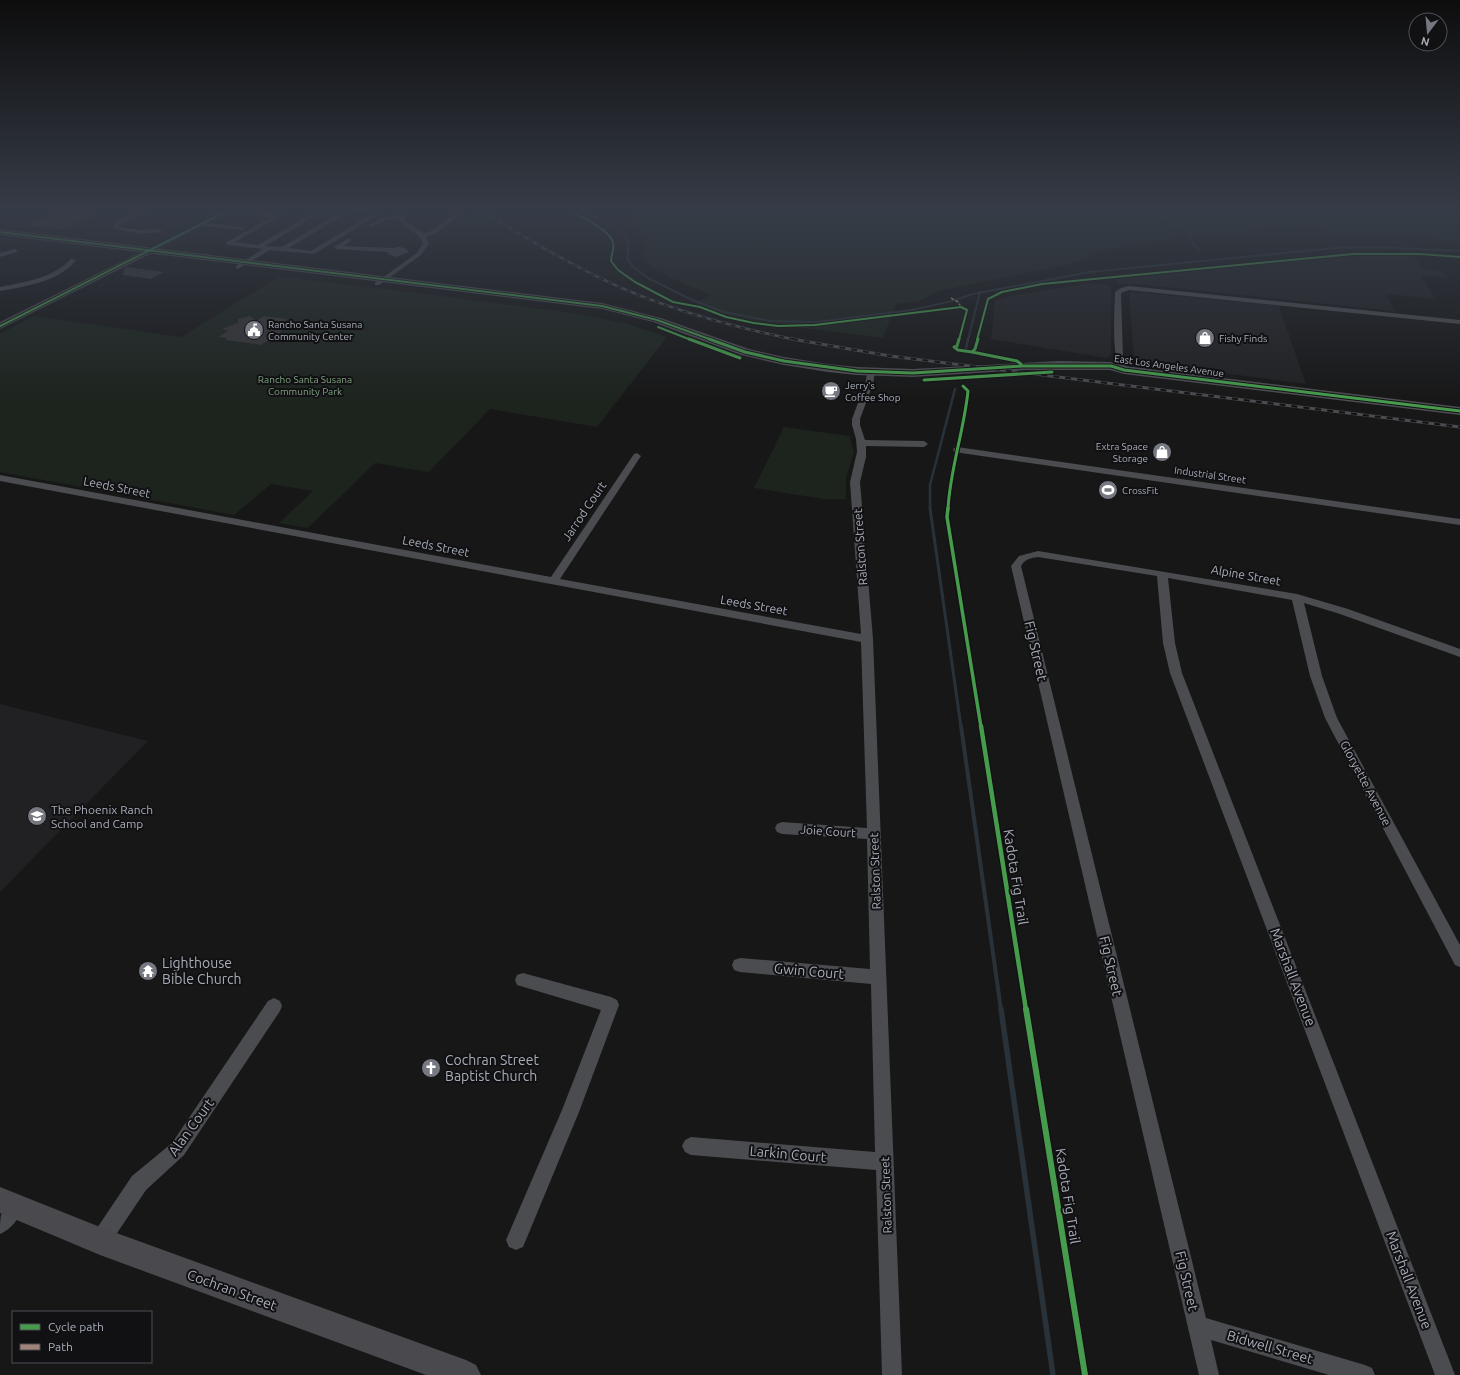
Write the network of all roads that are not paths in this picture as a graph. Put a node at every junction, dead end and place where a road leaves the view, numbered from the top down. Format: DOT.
graph roads {
  1 [pos="54,273"];
  2 [pos="104,273"];
  3 [pos="312,273"];
  4 [pos="391,273"];
  5 [pos="380,281"];
  6 [pos="0,289"];
  7 [pos="1460,322"];
  8 [pos="0,326"];
  9 [pos="1124,370"];
  10 [pos="871,375"];
  11 [pos="1460,411"];
  12 [pos="862,443"];
  13 [pos="924,444"];
  14 [pos="957,450"];
  15 [pos="637,456"];
  16 [pos="0,478"];
  17 [pos="1460,522"];
  18 [pos="1021,558"];
  19 [pos="1162,574"];
  20 [pos="553,581"];
  21 [pos="1297,597"];
  22 [pos="867,639"];
  23 [pos="1460,653"];
  24 [pos="782,828"];
  25 [pos="873,834"];
  26 [pos="1460,960"];
  27 [pos="740,965"];
  28 [pos="878,977"];
  29 [pos="523,980"];
  30 [pos="274,1006"];
  31 [pos="691,1146"];
  32 [pos="885,1162"];
  33 [pos="5,1210"];
  34 [pos="516,1240"];
  35 [pos="100,1241"];
  36 [pos="1197,1326"];
  37 [pos="466,1375"];
  38 [pos="892,1375"];
  39 [pos="1209,1375"];
  40 [pos="1365,1375"];
  41 [pos="1445,1375"];
  1 -- 6 [label="street"];
  2 -- 8 [label="main road"];
  3 -- 5 [label="main road, East Los Angeles Avenue"];
  4 -- 5 [label="street"];
  5 -- 10 [label="main road, East Los Angeles Avenue"];
  7 -- 9 [label="street"];
  9 -- 10 [label="main road, East Los Angeles Avenue"];
  9 -- 11 [label="main road, East Los Angeles Avenue"];
  10 -- 12 [label="street, Ralston Street"];
  12 -- 13 [label="street"];
  12 -- 22 [label="street, Ralston Street"];
  14 -- 17 [label="street, Industrial Street"];
  15 -- 20 [label="street, Jarrod Court"];
  16 -- 20 [label="street, Leeds Street"];
  18 -- 19 [label="street, Alpine Street"];
  18 -- 36 [label="street, Fig Street"];
  19 -- 21 [label="street, Alpine Street"];
  19 -- 41 [label="street, Marshall Avenue"];
  20 -- 22 [label="street, Leeds Street"];
  21 -- 23 [label="street, Alpine Street"];
  21 -- 26 [label="street, Gloryette Avenue"];
  22 -- 25 [label="street, Ralston Street"];
  24 -- 25 [label="street, Joie Court"];
  25 -- 28 [label="street, Ralston Street"];
  27 -- 28 [label="street, Gwin Court"];
  28 -- 32 [label="street, Ralston Street"];
  29 -- 34 [label="street"];
  30 -- 35 [label="street, Alan Court"];
  31 -- 32 [label="street, Larkin Court"];
  32 -- 38 [label="street, Ralston Street"];
  33 -- 35 [label="main road, Cochran Street"];
  35 -- 37 [label="main road, Cochran Street"];
  36 -- 39 [label="street, Fig Street"];
  36 -- 40 [label="street, Bidwell Street"];
}
